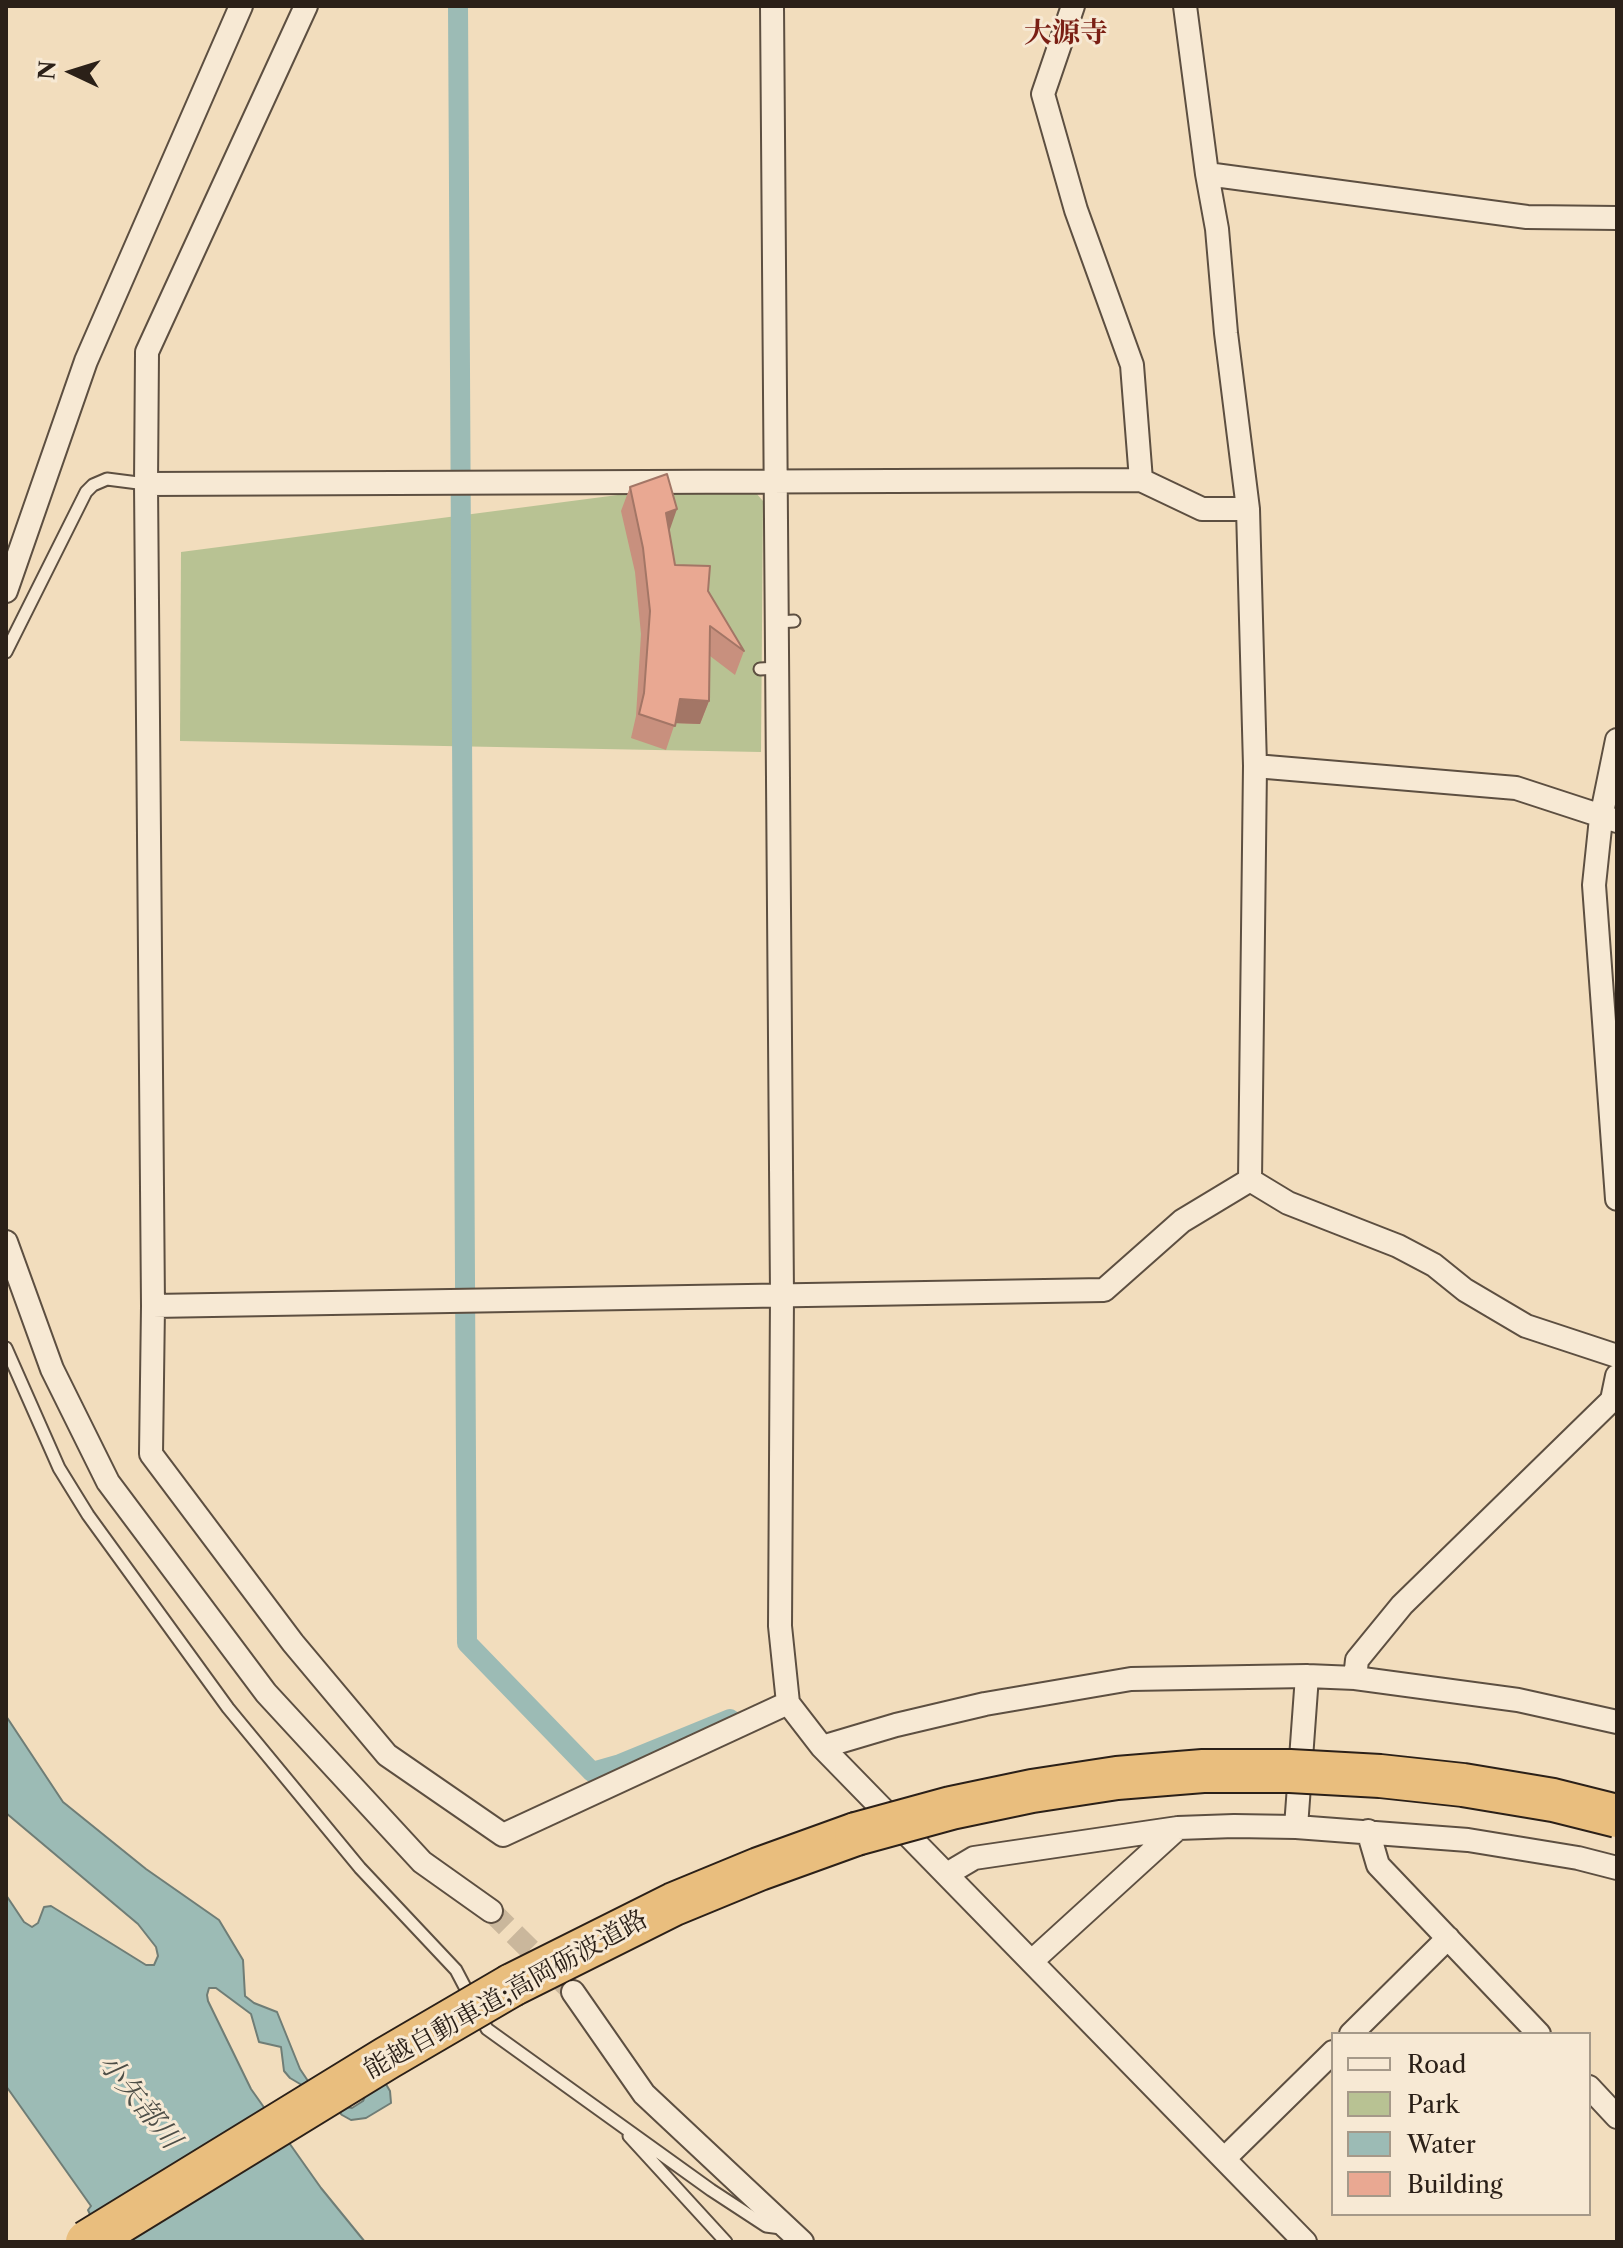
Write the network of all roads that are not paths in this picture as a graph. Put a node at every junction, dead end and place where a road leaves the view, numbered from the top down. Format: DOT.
graph roads {
  1 [pos="241,6"];
  2 [pos="306,6"];
  3 [pos="772,6"];
  4 [pos="1073,6"];
  5 [pos="1185,6"];
  6 [pos="1207,174"];
  7 [pos="1617,218"];
  8 [pos="777,480"];
  9 [pos="1141,480"];
  10 [pos="146,484"];
  11 [pos="1248,509"];
  12 [pos="6,591"];
  13 [pos="6,652"];
  14 [pos="1617,740"];
  15 [pos="1255,766"];
  16 [pos="1609,820"];
  17 [pos="1250,1180"];
  18 [pos="1617,1199"];
  19 [pos="6,1242"];
  20 [pos="782,1295"];
  21 [pos="153,1306"];
  22 [pos="6,1348"];
  23 [pos="1617,1356"];
  24 [pos="1617,1376"];
  25 [pos="1307,1676"];
  26 [pos="1355,1678"];
  27 [pos="788,1703"];
  28 [pos="1617,1722"];
  29 [pos="822,1747"];
  30 [pos="1617,1816"];
  31 [pos="1296,1827"];
  32 [pos="1178,1828"];
  33 [pos="1368,1831"];
  34 [pos="1617,1868"];
  35 [pos="947,1874"];
  36 [pos="491,1911"];
  37 [pos="1448,1938"];
  38 [pos="1032,1961"];
  39 [pos="573,1992"];
  40 [pos="1353,2032"];
  41 [pos="1537,2032"];
  42 [pos="1331,2054"];
  43 [pos="1591,2089"];
  44 [pos="609,2115"];
  45 [pos="1617,2117"];
  46 [pos="1224,2159"];
  47 [pos="795,2236"];
  48 [pos="87,2242"];
  49 [pos="726,2242"];
  50 [pos="1305,2242"];
  1 -- 12 [label="street"];
  2 -- 10 [label="street"];
  3 -- 8 [label="street"];
  4 -- 9 [label="street"];
  5 -- 6 [label="street"];
  6 -- 7 [label="street"];
  6 -- 11 [label="street"];
  8 -- 9 [label="street"];
  8 -- 10 [label="street"];
  8 -- 20 [label="street"];
  9 -- 11 [label="street"];
  10 -- 13 [label="lane"];
  10 -- 21 [label="street"];
  11 -- 15 [label="street"];
  14 -- 16 [label="street"];
  15 -- 16 [label="street"];
  15 -- 17 [label="street"];
  16 -- 18 [label="street"];
  17 -- 20 [label="street"];
  17 -- 23 [label="street"];
  19 -- 36 [label="street"];
  20 -- 21 [label="street"];
  20 -- 27 [label="street"];
  21 -- 27 [label="street"];
  22 -- 44 [label="lane"];
  24 -- 26 [label="street"];
  25 -- 26 [label="street"];
  25 -- 29 [label="street"];
  25 -- 31 [label="street"];
  26 -- 28 [label="street"];
  27 -- 29 [label="street"];
  29 -- 35 [label="street"];
  30 -- 48 [label="highway, 能越自動車道;高岡砺波道路, bridge"];
  31 -- 32 [label="street"];
  31 -- 33 [label="street"];
  32 -- 35 [label="street"];
  32 -- 38 [label="street"];
  33 -- 34 [label="street"];
  33 -- 37 [label="street"];
  35 -- 38 [label="street"];
  37 -- 40 [label="street"];
  37 -- 41 [label="street"];
  38 -- 46 [label="street"];
  39 -- 47 [label="street"];
  42 -- 46 [label="street"];
  43 -- 45 [label="street"];
  44 -- 47 [label="lane"];
  44 -- 49 [label="lane"];
  46 -- 50 [label="street"];
}
